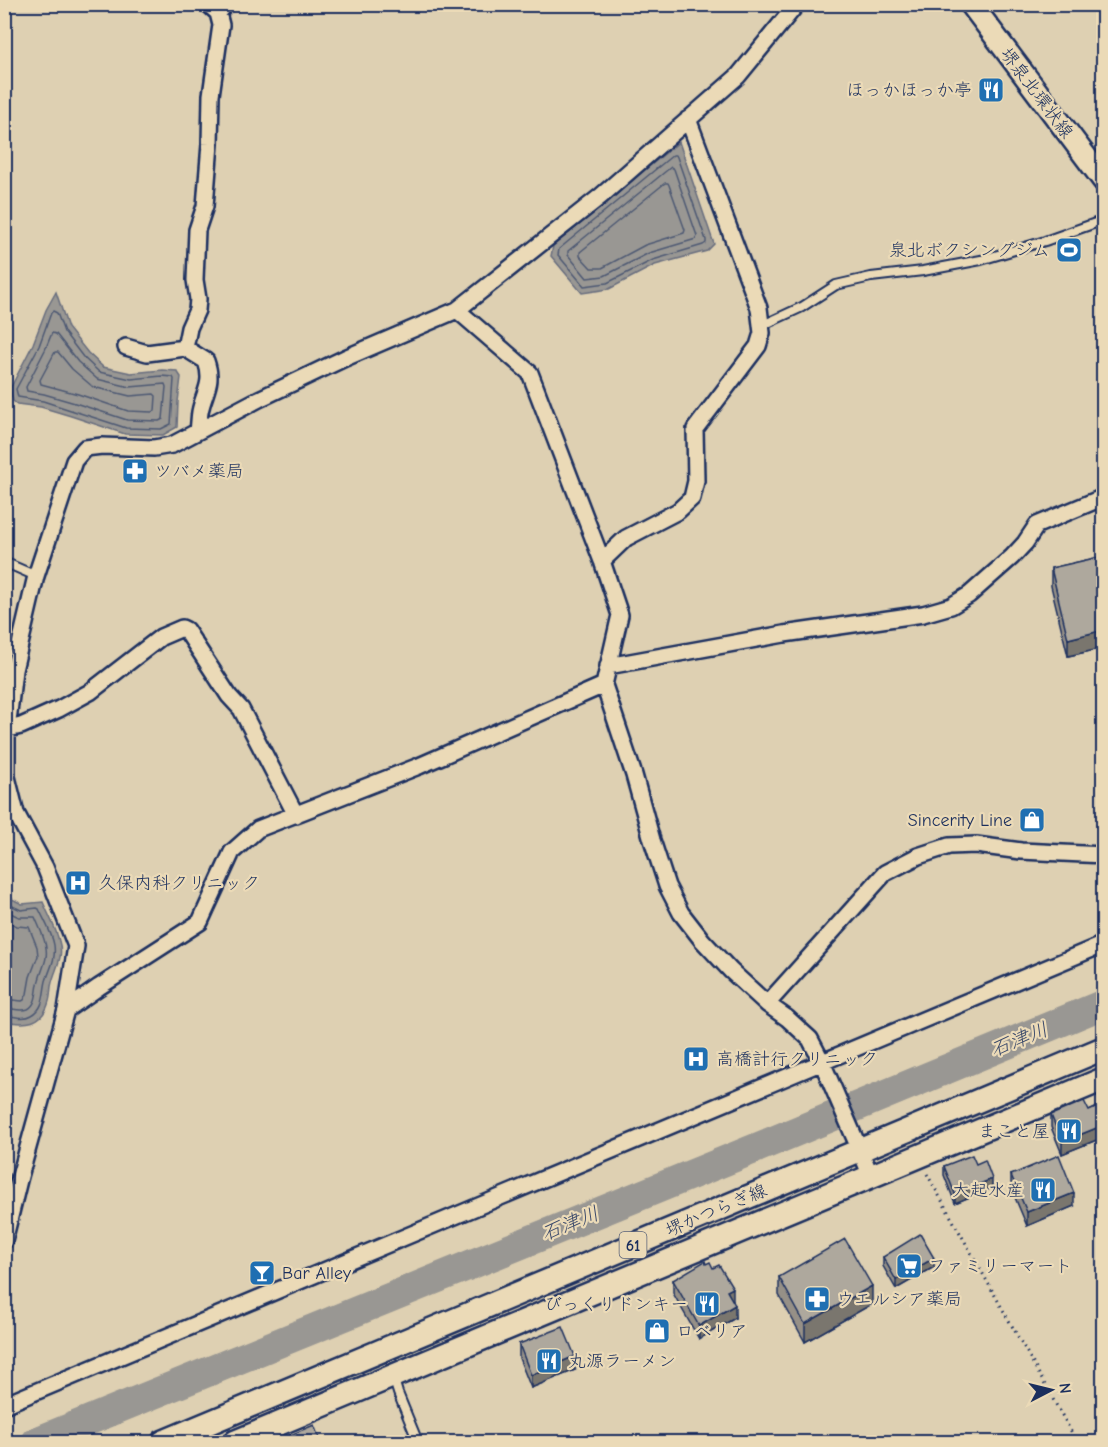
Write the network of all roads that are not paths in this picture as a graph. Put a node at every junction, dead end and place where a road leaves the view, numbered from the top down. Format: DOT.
graph roads {
  1 [pos="797,4"];
  2 [pos="970,4"];
  3 [pos="218,7"];
  4 [pos="688,119"];
  5 [pos="1104,181"];
  6 [pos="1104,220"];
  7 [pos="457,310"];
  8 [pos="761,326"];
  9 [pos="126,347"];
  10 [pos="185,348"];
  11 [pos="198,431"];
  12 [pos="1104,497"];
  13 [pos="602,561"];
  14 [pos="4,562"];
  15 [pos="36,576"];
  16 [pos="608,666"];
  17 [pos="604,686"];
  18 [pos="6,730"];
  19 [pos="296,815"];
  20 [pos="1104,855"];
  21 [pos="1104,944"];
  22 [pos="767,1004"];
  23 [pos="66,1010"];
  24 [pos="1104,1048"];
  25 [pos="822,1062"];
  26 [pos="1104,1079"];
  27 [pos="856,1141"];
  28 [pos="871,1176"];
  29 [pos="12,1180"];
  30 [pos="4,1241"];
  31 [pos="393,1377"];
  32 [pos="4,1405"];
  33 [pos="163,1443"];
  34 [pos="235,1443"];
  35 [pos="418,1443"];
  1 -- 4 [label="street"];
  2 -- 5 [label="main road, 堺泉北環状線"];
  3 -- 10 [label="street"];
  4 -- 7 [label="street"];
  4 -- 8 [label="street"];
  6 -- 8 [label="lane"];
  7 -- 11 [label="street"];
  7 -- 13 [label="street"];
  8 -- 13 [label="street"];
  9 -- 10 [label="street"];
  10 -- 11 [label="street"];
  11 -- 15 [label="street"];
  12 -- 16 [label="street"];
  13 -- 16 [label="street"];
  14 -- 15 [label="lane"];
  15 -- 18 [label="street"];
  16 -- 17 [label="street"];
  17 -- 19 [label="street"];
  17 -- 22 [label="street"];
  18 -- 19 [label="street"];
  18 -- 23 [label="street"];
  19 -- 23 [label="street"];
  20 -- 22 [label="street"];
  21 -- 25 [label="street"];
  22 -- 25 [label="street"];
  23 -- 29 [label="street"];
  24 -- 27 [label="main road, 堺かつらぎ線 / 61"];
  25 -- 27 [label="street"];
  25 -- 32 [label="street"];
  26 -- 28 [label="main road, 堺かつらぎ線 / 61"];
  27 -- 28 [label="street"];
  27 -- 33 [label="main road, 堺かつらぎ線 / 61"];
  28 -- 31 [label="main road, 堺かつらぎ線 / 61"];
  29 -- 30 [label="street"];
  31 -- 34 [label="main road, 堺かつらぎ線 / 61"];
  31 -- 35 [label="lane"];
}
